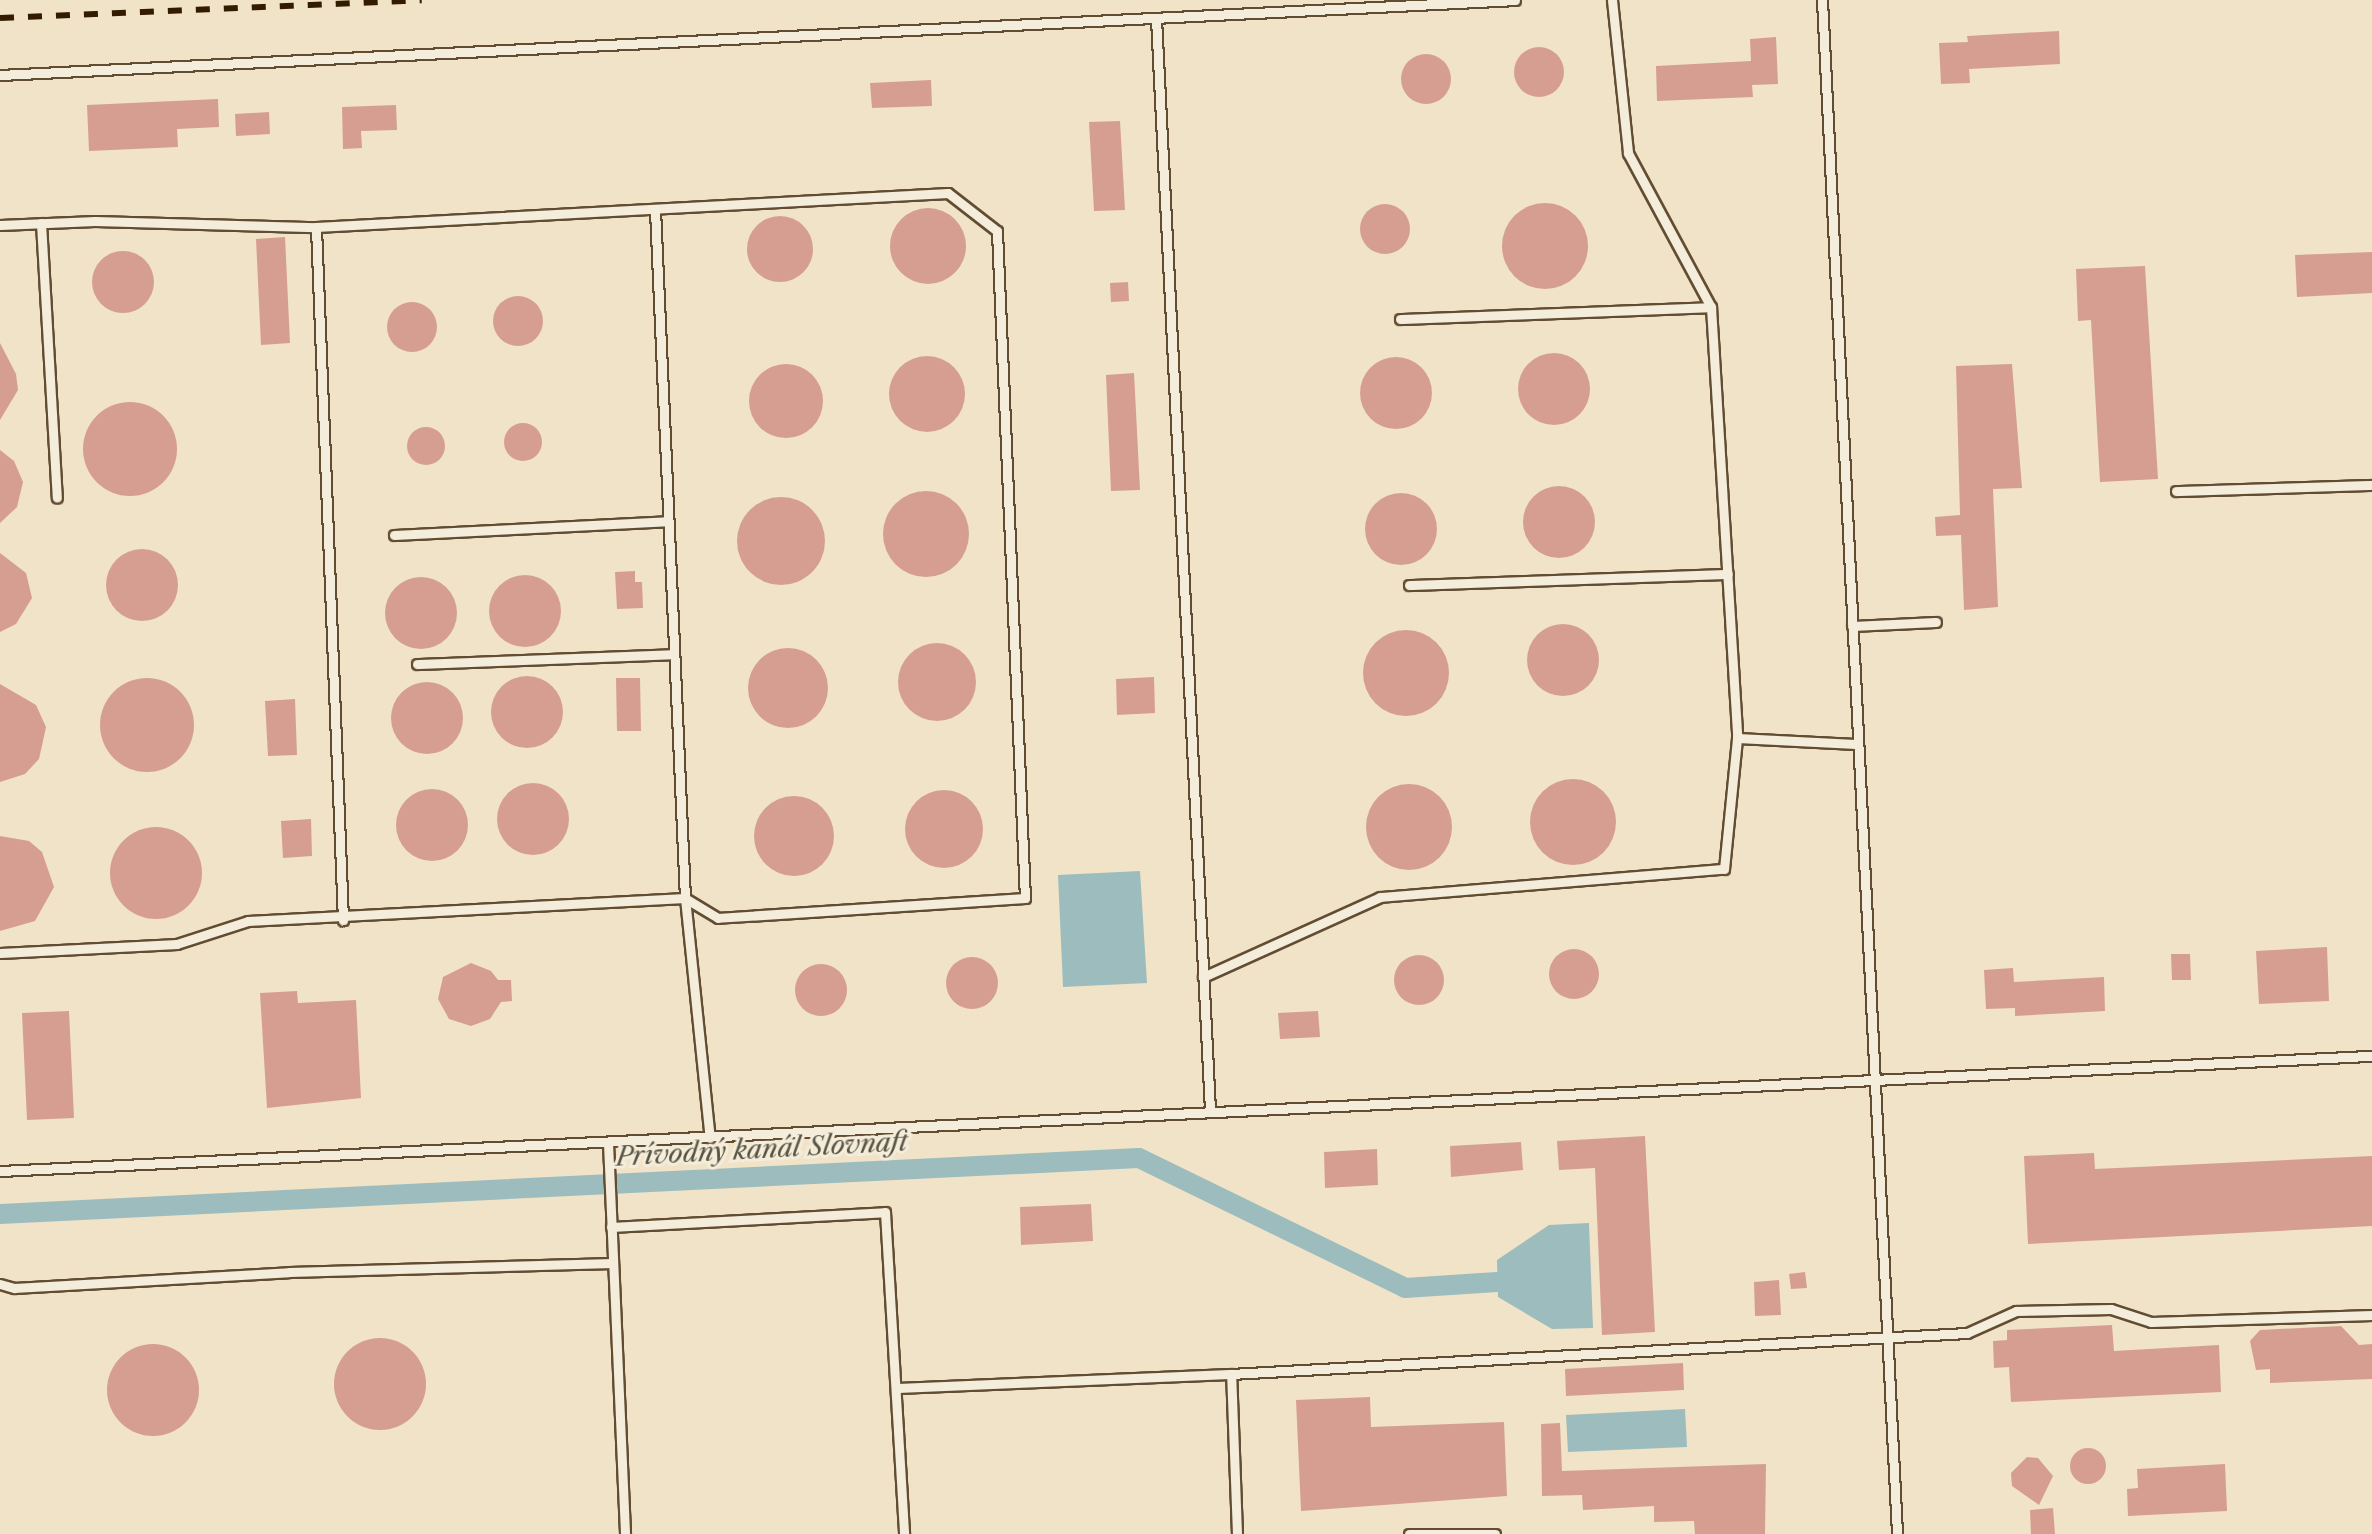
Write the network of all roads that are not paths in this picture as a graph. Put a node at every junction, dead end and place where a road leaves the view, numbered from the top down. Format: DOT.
graph roads {
  1 [pos="1515,0"];
  2 [pos="1612,0"];
  3 [pos="1822,0"];
  4 [pos="1156,18"];
  5 [pos="0,75"];
  6 [pos="655,209"];
  7 [pos="41,223"];
  8 [pos="0,225"];
  9 [pos="316,227"];
  10 [pos="1711,307"];
  11 [pos="1400,319"];
  12 [pos="2372,485"];
  13 [pos="2176,491"];
  14 [pos="57,498"];
  15 [pos="668,521"];
  16 [pos="394,535"];
  17 [pos="1728,574"];
  18 [pos="1409,585"];
  19 [pos="1936,622"];
  20 [pos="1852,626"];
  21 [pos="674,654"];
  22 [pos="417,664"];
  23 [pos="1737,738"];
  24 [pos="1856,744"];
  25 [pos="685,898"];
  26 [pos="343,920"];
  27 [pos="0,953"];
  28 [pos="1203,977"];
  29 [pos="2372,1056"];
  30 [pos="1873,1077"];
  31 [pos="1210,1110"];
  32 [pos="710,1138"];
  33 [pos="608,1143"];
  34 [pos="0,1171"];
  35 [pos="611,1227"];
  36 [pos="613,1263"];
  37 [pos="0,1284"];
  38 [pos="2372,1315"];
  39 [pos="1887,1339"];
  40 [pos="1231,1374"];
  41 [pos="896,1388"];
  42 [pos="625,1534"];
  43 [pos="904,1534"];
  44 [pos="1237,1534"];
  45 [pos="1409,1534"];
  46 [pos="1495,1534"];
  47 [pos="1897,1534"];
  1 -- 4 [label="lane"];
  2 -- 10 [label="lane"];
  3 -- 20 [label="lane"];
  4 -- 5 [label="lane"];
  4 -- 28 [label="lane"];
  6 -- 9 [label="lane"];
  6 -- 15 [label="lane"];
  6 -- 25 [label="lane"];
  7 -- 8 [label="lane"];
  7 -- 9 [label="lane"];
  7 -- 14 [label="lane"];
  9 -- 26 [label="lane"];
  10 -- 11 [label="lane"];
  10 -- 17 [label="lane"];
  12 -- 13 [label="lane"];
  15 -- 16 [label="lane"];
  15 -- 21 [label="lane"];
  17 -- 18 [label="lane"];
  17 -- 23 [label="lane"];
  19 -- 20 [label="lane"];
  20 -- 24 [label="lane"];
  21 -- 22 [label="lane"];
  21 -- 25 [label="lane"];
  23 -- 24 [label="lane"];
  23 -- 28 [label="lane"];
  24 -- 30 [label="lane"];
  25 -- 26 [label="lane"];
  25 -- 32 [label="lane"];
  26 -- 27 [label="lane"];
  28 -- 31 [label="lane"];
  29 -- 30 [label="lane"];
  30 -- 31 [label="lane"];
  30 -- 39 [label="lane"];
  31 -- 32 [label="lane"];
  32 -- 33 [label="lane"];
  33 -- 34 [label="lane"];
  33 -- 35 [label="lane"];
  35 -- 36 [label="lane"];
  35 -- 41 [label="lane"];
  36 -- 37 [label="lane"];
  36 -- 42 [label="lane"];
  38 -- 39 [label="lane"];
  39 -- 40 [label="lane"];
  39 -- 47 [label="lane"];
  40 -- 41 [label="lane"];
  40 -- 44 [label="lane"];
  41 -- 43 [label="lane"];
  45 -- 46 [label="lane"];
}
